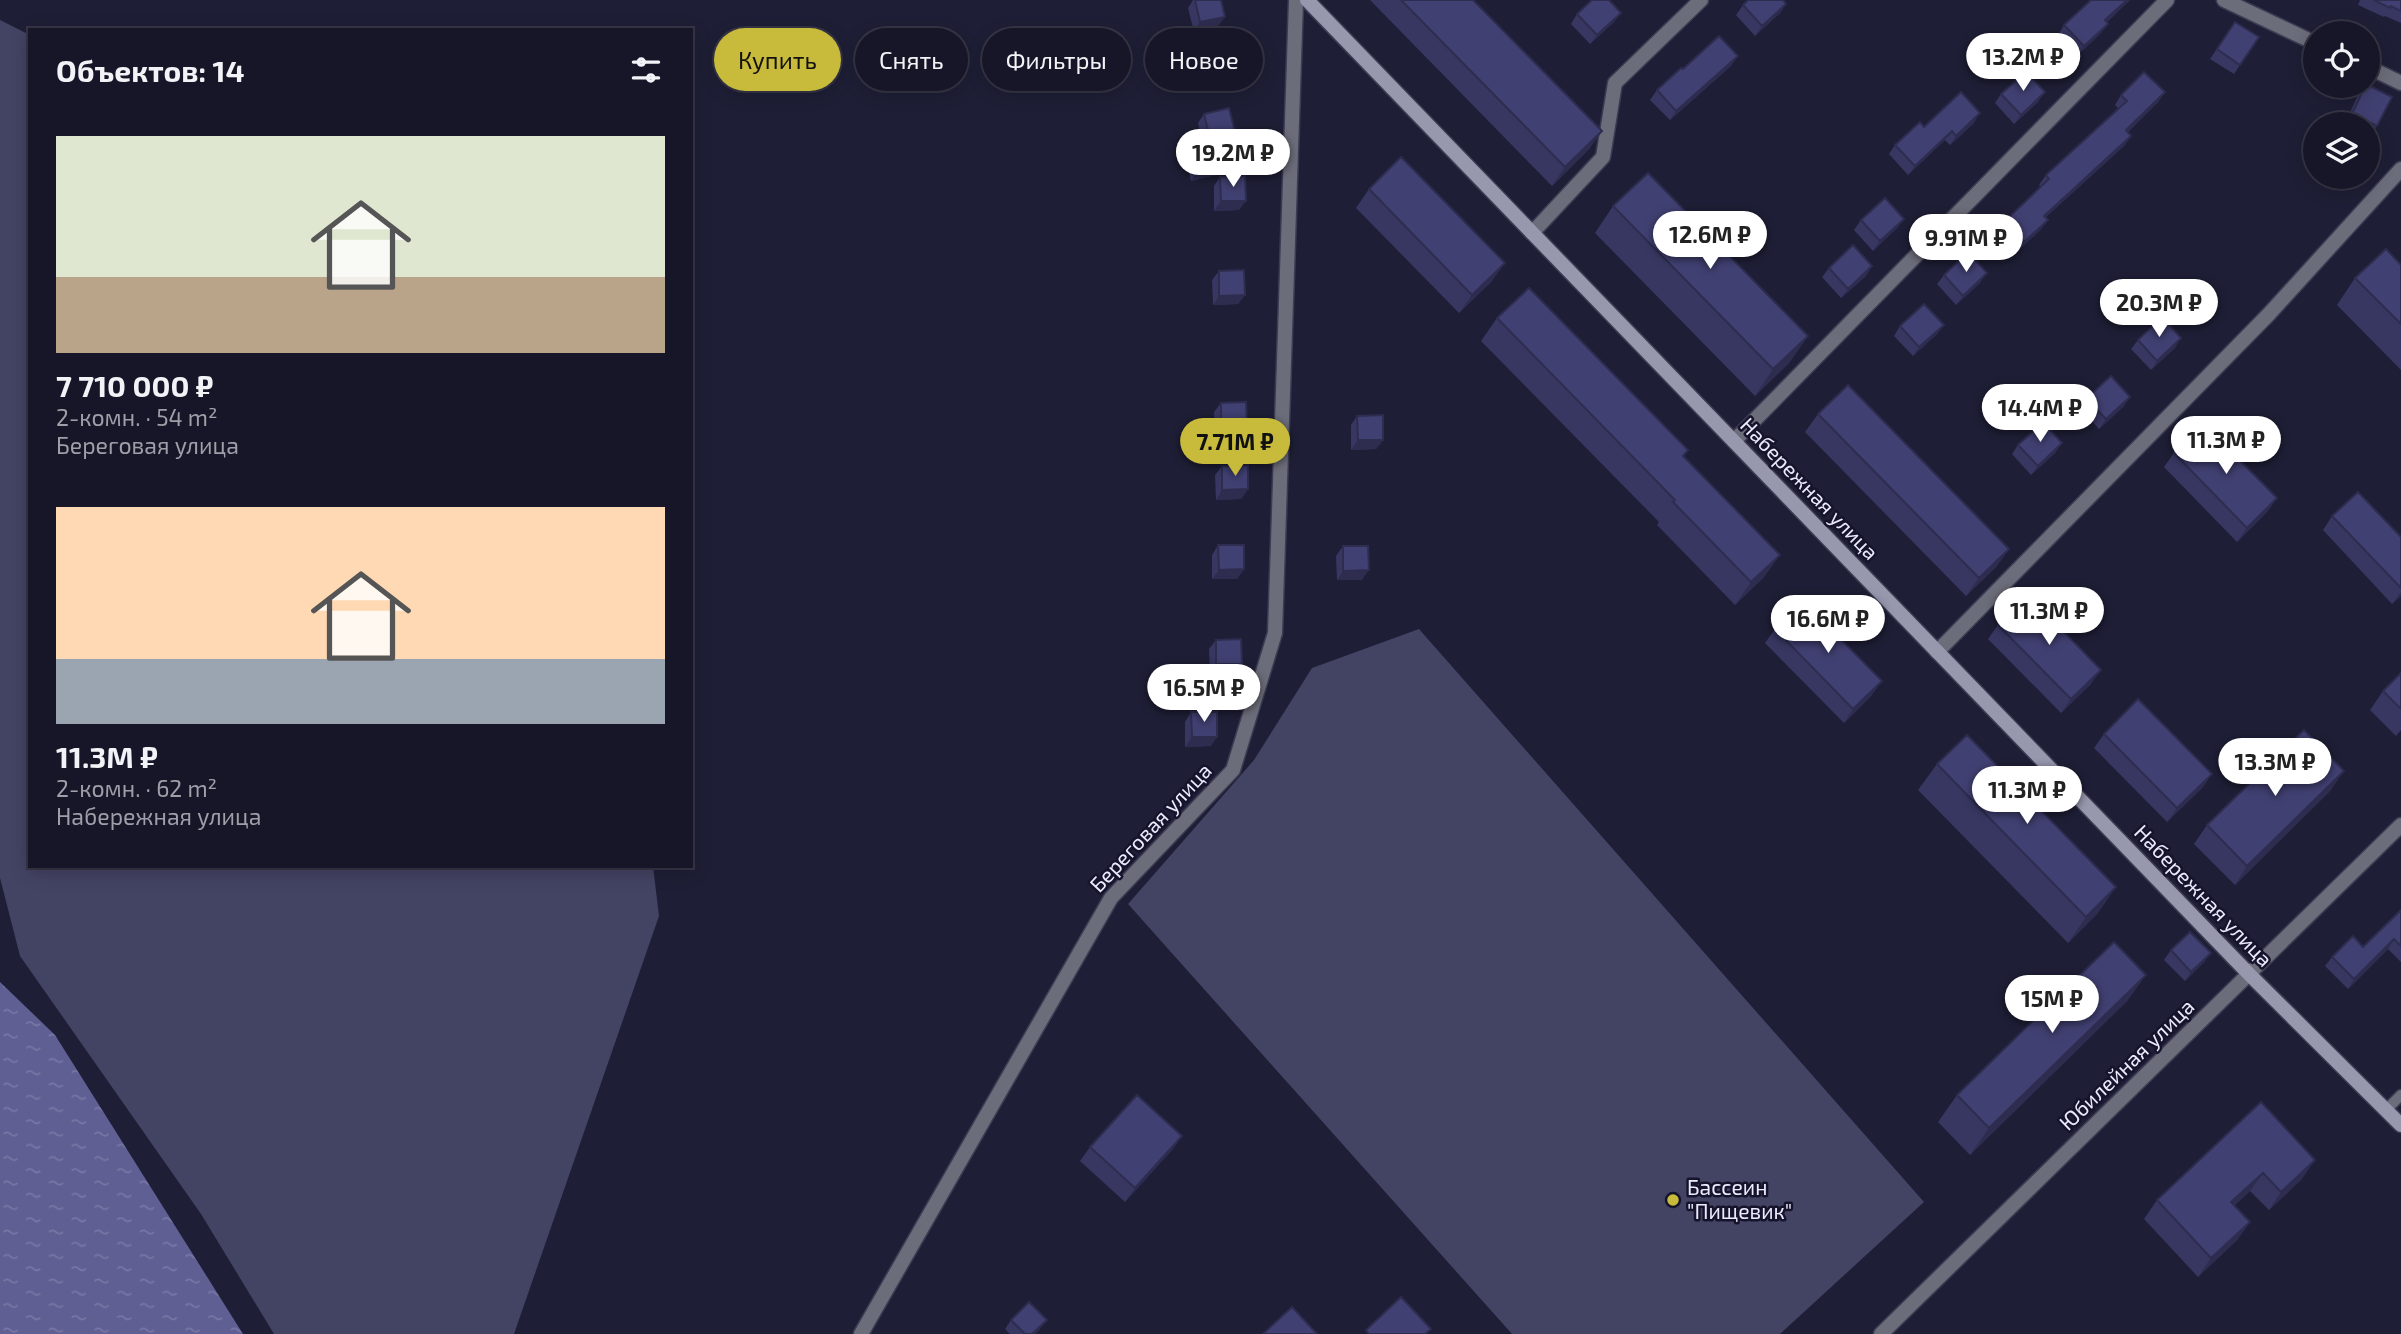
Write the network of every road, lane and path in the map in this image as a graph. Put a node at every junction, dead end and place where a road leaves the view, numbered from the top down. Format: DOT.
graph roads {
  1 [pos="1296,0"];
  2 [pos="1307,0"];
  3 [pos="1700,0"];
  4 [pos="2167,0"];
  5 [pos="2224,0"];
  6 [pos="2303,37"];
  7 [pos="2380,73"];
  8 [pos="2401,83"];
  9 [pos="2401,169"];
  10 [pos="1532,233"];
  11 [pos="1734,441"];
  12 [pos="1937,652"];
  13 [pos="2401,825"];
  14 [pos="2250,975"];
  15 [pos="2401,1095"];
  16 [pos="2386,1110"];
  17 [pos="2401,1125"];
  18 [pos="861,1334"];
  19 [pos="1881,1334"];
  1 -- 18 [label="street, Береговая улица"];
  2 -- 10 [label="street, Набережная улица"];
  3 -- 10 [label="street"];
  4 -- 11 [label="street"];
  5 -- 6 [label="street"];
  7 -- 8 [label="street"];
  9 -- 12 [label="street"];
  10 -- 11 [label="street, Набережная улица"];
  11 -- 12 [label="street, Набережная улица"];
  12 -- 14 [label="street, Набережная улица"];
  13 -- 14 [label="street, Юбилейная улица"];
  14 -- 16 [label="street, Набережная улица"];
  14 -- 19 [label="street, Юбилейная улица"];
  15 -- 16 [label="lane"];
  16 -- 17 [label="street, Набережная улица"];
}
